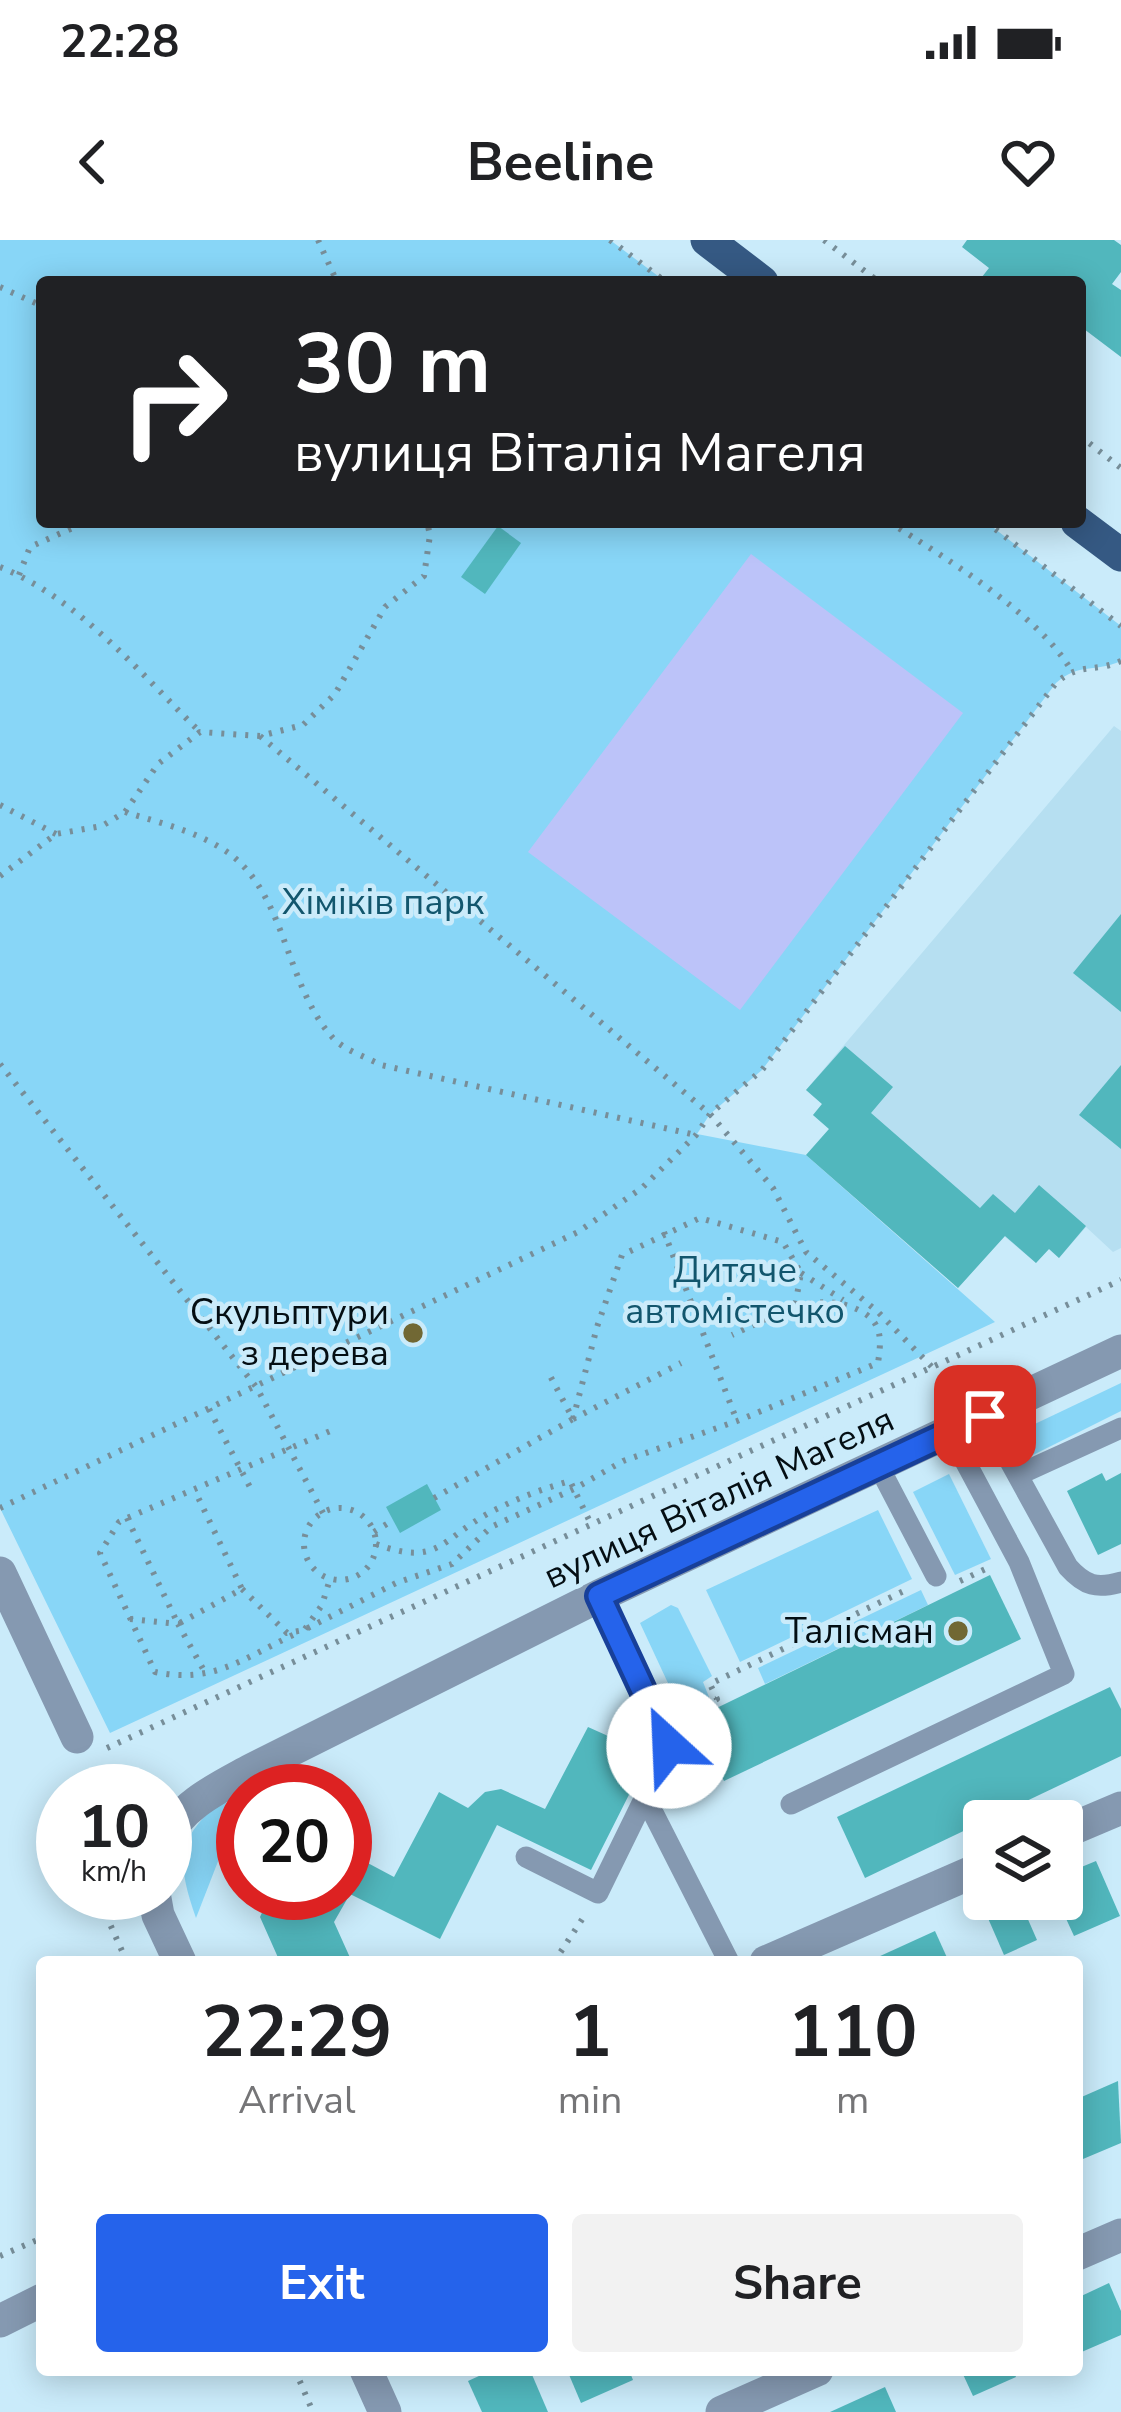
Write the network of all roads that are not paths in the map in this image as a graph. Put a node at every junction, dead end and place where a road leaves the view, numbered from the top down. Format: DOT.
graph roads {
  1 [pos="707,240"];
  2 [pos="754,276"];
  3 [pos="1085,528"];
  4 [pos="1121,555"];
  5 [pos="1121,1351"];
  6 [pos="985,1416"];
  7 [pos="1121,1428"];
  8 [pos="950,1433"];
  9 [pos="879,1467"];
  10 [pos="1018,1474"];
  11 [pos="0,1573"];
  12 [pos="936,1576"];
  13 [pos="1121,1582"];
  14 [pos="599,1596"];
  15 [pos="82,1747"];
  16 [pos="645,1797"];
  17 [pos="791,1804"];
  18 [pos="1121,1808"];
  19 [pos="192,1809"];
  20 [pos="1083,1824"];
  21 [pos="526,1857"];
  22 [pos="963,1876"];
  23 [pos="160,1920"];
  24 [pos="177,1956"];
  25 [pos="726,1956"];
  26 [pos="780,1956"];
  27 [pos="1121,2235"];
  28 [pos="1083,2251"];
  29 [pos="36,2303"];
  30 [pos="0,2321"];
  31 [pos="369,2376"];
  32 [pos="803,2376"];
  33 [pos="386,2412"];
  34 [pos="722,2412"];
  1 -- 2 [label="main road"];
  3 -- 4 [label="main road"];
  5 -- 6 [label="street, вулиця Віталія Магеля"];
  6 -- 8 [label="street, вулиця Віталія Магеля"];
  6 -- 10 [label="lane"];
  7 -- 10 [label="lane"];
  8 -- 9 [label="street, вулиця Віталія Магеля"];
  8 -- 17 [label="lane"];
  9 -- 12 [label="lane"];
  9 -- 14 [label="street, вулиця Віталія Магеля"];
  10 -- 13 [label="lane"];
  11 -- 15 [label="street"];
  14 -- 16 [label="lane"];
  14 -- 19 [label="street, вулиця Віталія Магеля"];
  16 -- 21 [label="lane"];
  16 -- 25 [label="lane"];
  18 -- 20 [label="street"];
  22 -- 26 [label="street"];
  23 -- 24 [label="street"];
  27 -- 28 [label="street"];
  29 -- 30 [label="street"];
  31 -- 33 [label="street"];
  32 -- 34 [label="street"];
}
